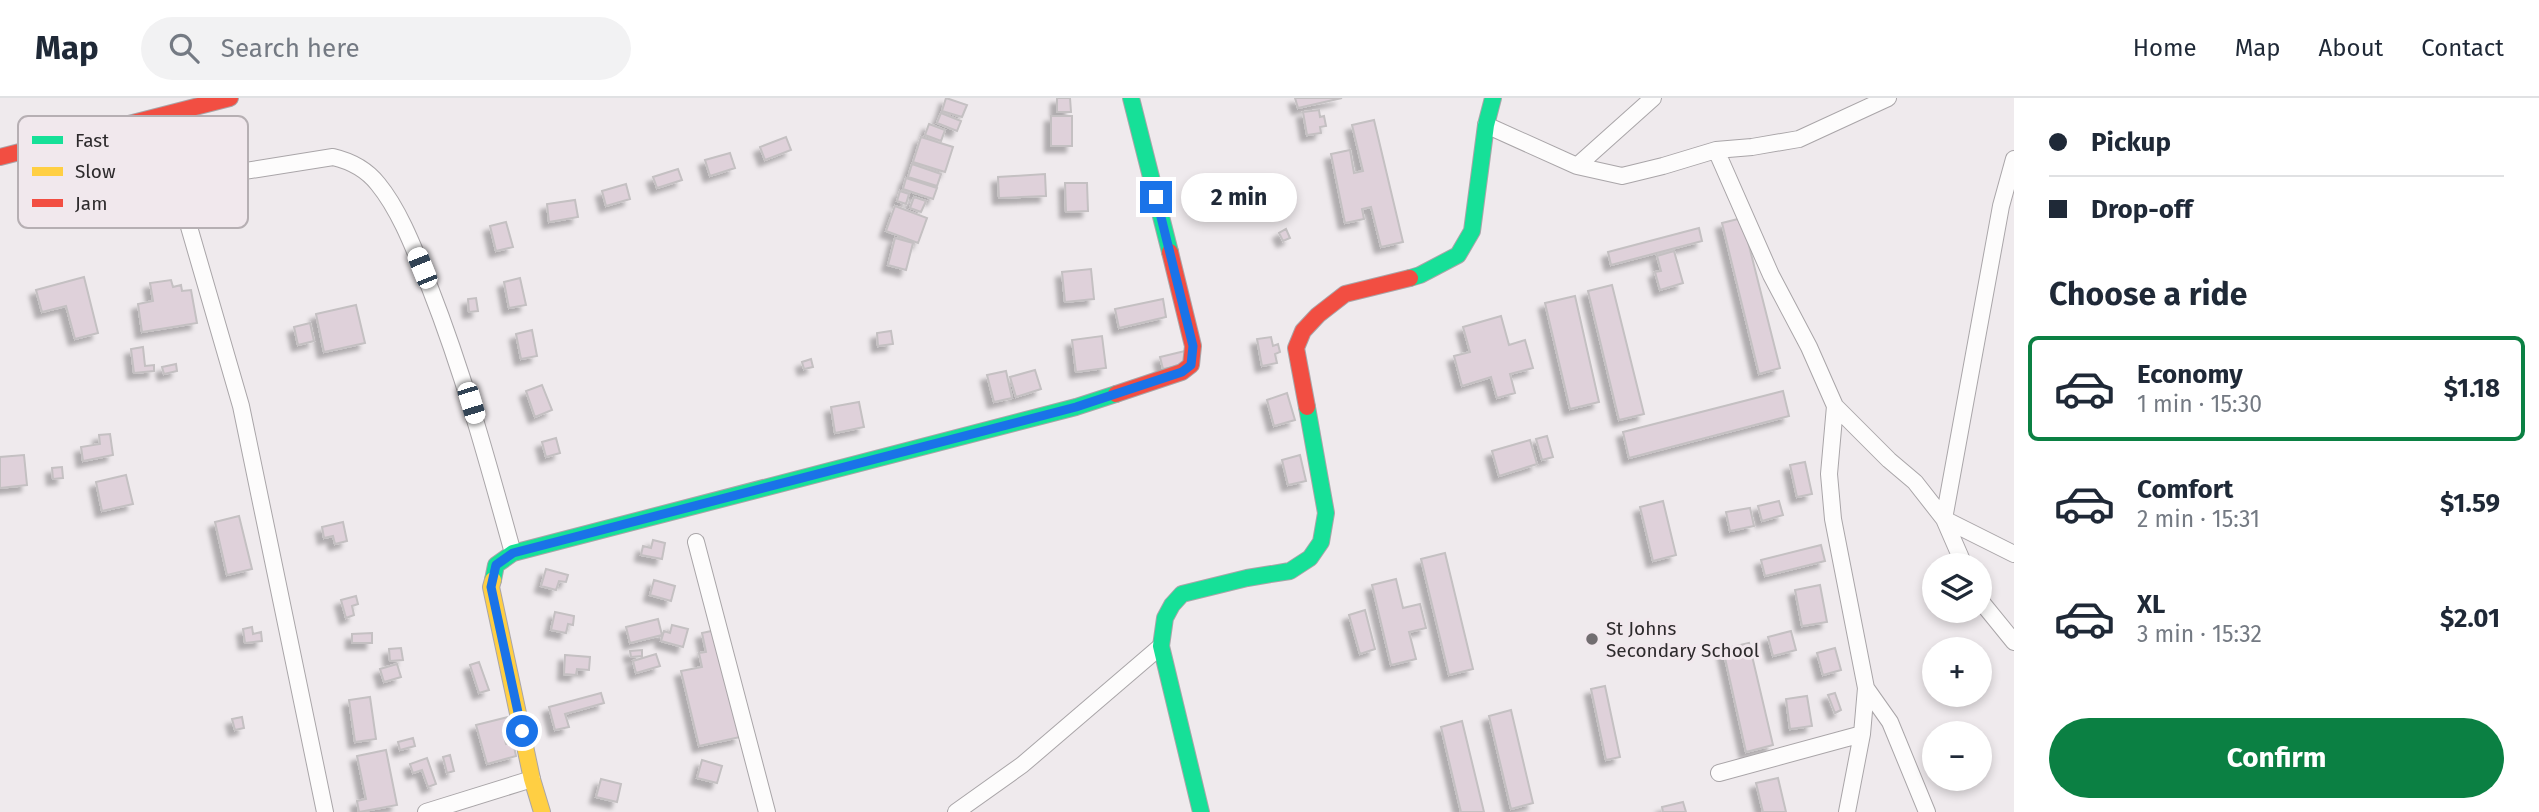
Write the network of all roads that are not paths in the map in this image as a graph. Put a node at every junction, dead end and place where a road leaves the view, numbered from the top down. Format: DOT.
graph roads {
  1 [pos="230,98"];
  2 [pos="1131,98"];
  3 [pos="1493,98"];
  4 [pos="1653,98"];
  5 [pos="1888,98"];
  6 [pos="159,116"];
  7 [pos="1486,125"];
  8 [pos="1716,150"];
  9 [pos="18,152"];
  10 [pos="0,157"];
  11 [pos="2014,159"];
  12 [pos="1577,166"];
  13 [pos="248,172"];
  14 [pos="189,228"];
  15 [pos="1835,406"];
  16 [pos="1944,519"];
  17 [pos="696,542"];
  18 [pos="513,553"];
  19 [pos="1959,553"];
  20 [pos="2014,554"];
  21 [pos="1992,615"];
  22 [pos="2014,642"];
  23 [pos="1161,646"];
  24 [pos="1866,688"];
  25 [pos="1862,734"];
  26 [pos="1719,773"];
  27 [pos="532,779"];
  28 [pos="325,812"];
  29 [pos="426,812"];
  30 [pos="541,812"];
  31 [pos="767,812"];
  32 [pos="956,812"];
  33 [pos="1201,812"];
  34 [pos="1847,812"];
  35 [pos="1927,812"];
  1 -- 6 [label="street"];
  2 -- 18 [label="street"];
  3 -- 7 [label="street"];
  4 -- 12 [label="street"];
  5 -- 8 [label="street"];
  7 -- 12 [label="street"];
  7 -- 23 [label="street"];
  8 -- 12 [label="street"];
  8 -- 15 [label="street"];
  9 -- 10 [label="street"];
  11 -- 16 [label="street"];
  13 -- 18 [label="street"];
  14 -- 28 [label="street"];
  15 -- 16 [label="street"];
  15 -- 24 [label="street"];
  16 -- 19 [label="street"];
  16 -- 20 [label="street"];
  17 -- 31 [label="street"];
  18 -- 27 [label="street"];
  21 -- 22 [label="street"];
  23 -- 32 [label="street"];
  23 -- 33 [label="street"];
  24 -- 25 [label="street"];
  24 -- 35 [label="street"];
  25 -- 26 [label="street"];
  25 -- 34 [label="street"];
  27 -- 29 [label="street"];
  27 -- 30 [label="street"];
}
